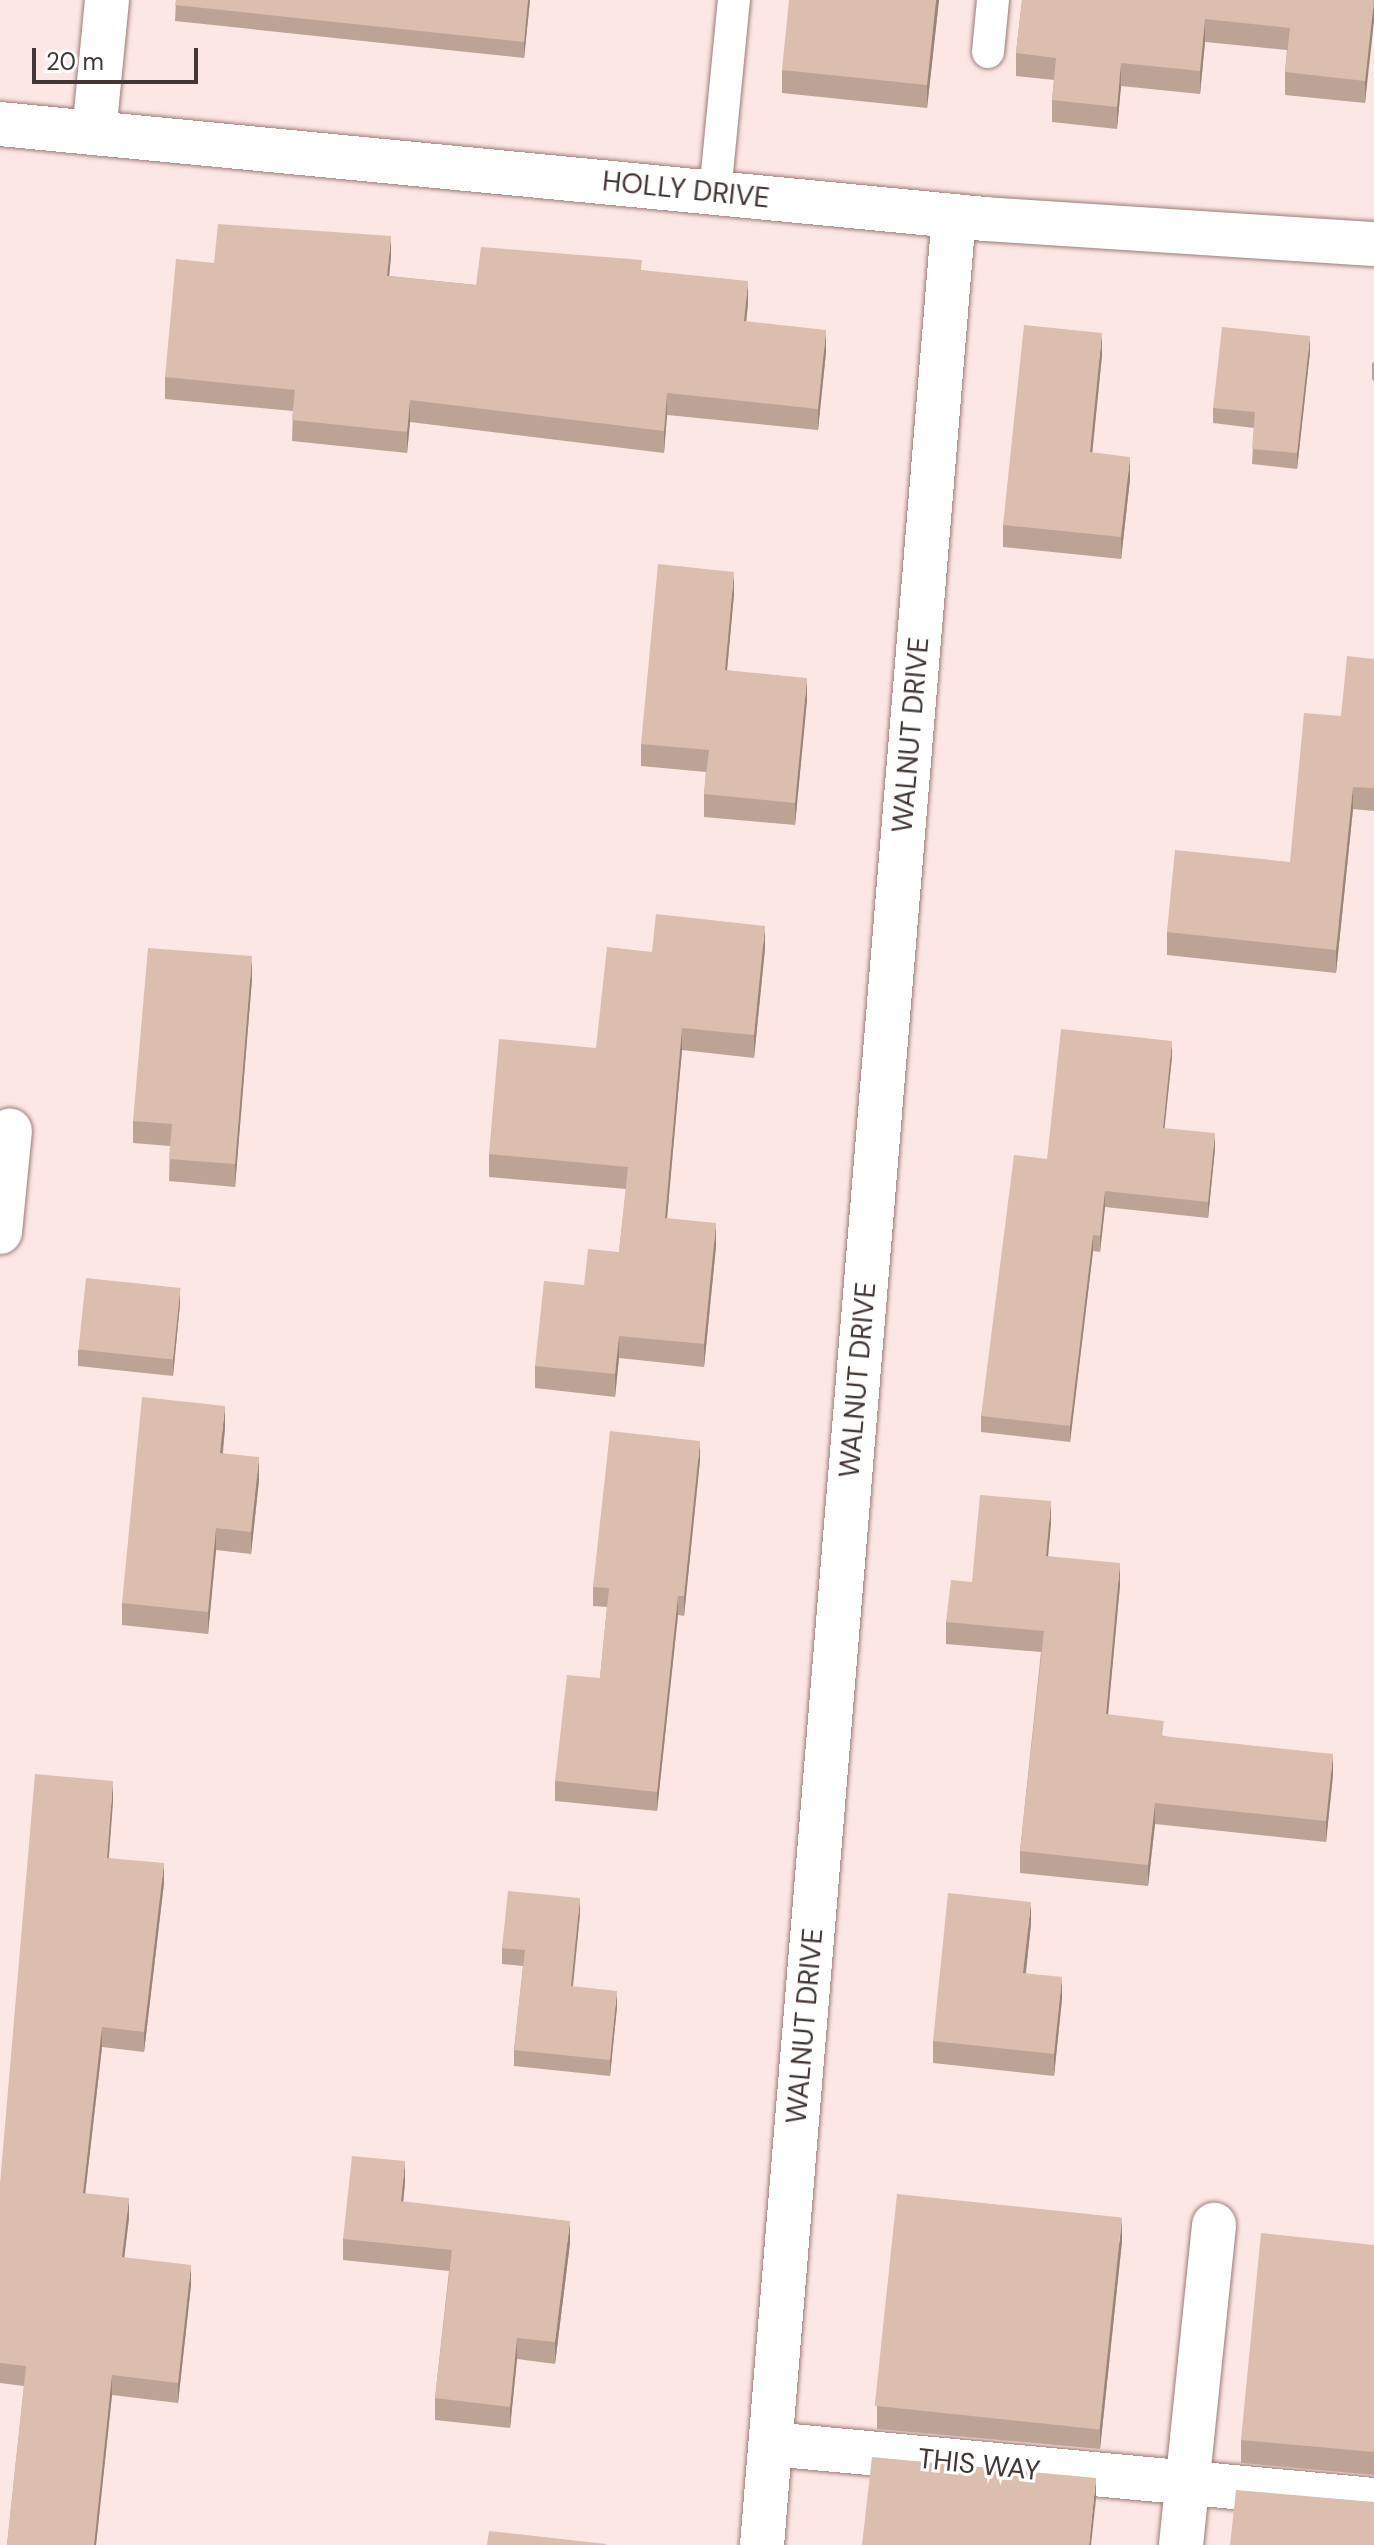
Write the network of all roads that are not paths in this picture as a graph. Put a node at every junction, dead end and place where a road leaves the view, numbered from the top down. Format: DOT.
graph roads {
  1 [pos="107,0"];
  2 [pos="734,0"];
  3 [pos="993,0"];
  4 [pos="988,52"];
  5 [pos="0,124"];
  6 [pos="94,133"];
  7 [pos="715,193"];
  8 [pos="954,216"];
  9 [pos="1374,244"];
  10 [pos="10,1130"];
  11 [pos="0,1232"];
  12 [pos="1214,2225"];
  13 [pos="771,2444"];
  14 [pos="1187,2485"];
  15 [pos="1374,2500"];
  16 [pos="762,2545"];
  17 [pos="1181,2545"];
  1 -- 6 [label="street"];
  2 -- 7 [label="lane"];
  3 -- 4 [label="lane"];
  5 -- 6 [label="street, HOLLY DRIVE"];
  6 -- 7 [label="street, HOLLY DRIVE"];
  7 -- 8 [label="street, HOLLY DRIVE"];
  8 -- 9 [label="street, HOLLY DRIVE"];
  8 -- 13 [label="street, WALNUT DRIVE"];
  10 -- 11 [label="street"];
  12 -- 14 [label="street"];
  13 -- 14 [label="street, THIS WAY"];
  13 -- 16 [label="street, WALNUT DRIVE"];
  14 -- 15 [label="street, THIS WAY"];
  14 -- 17 [label="street"];
}
